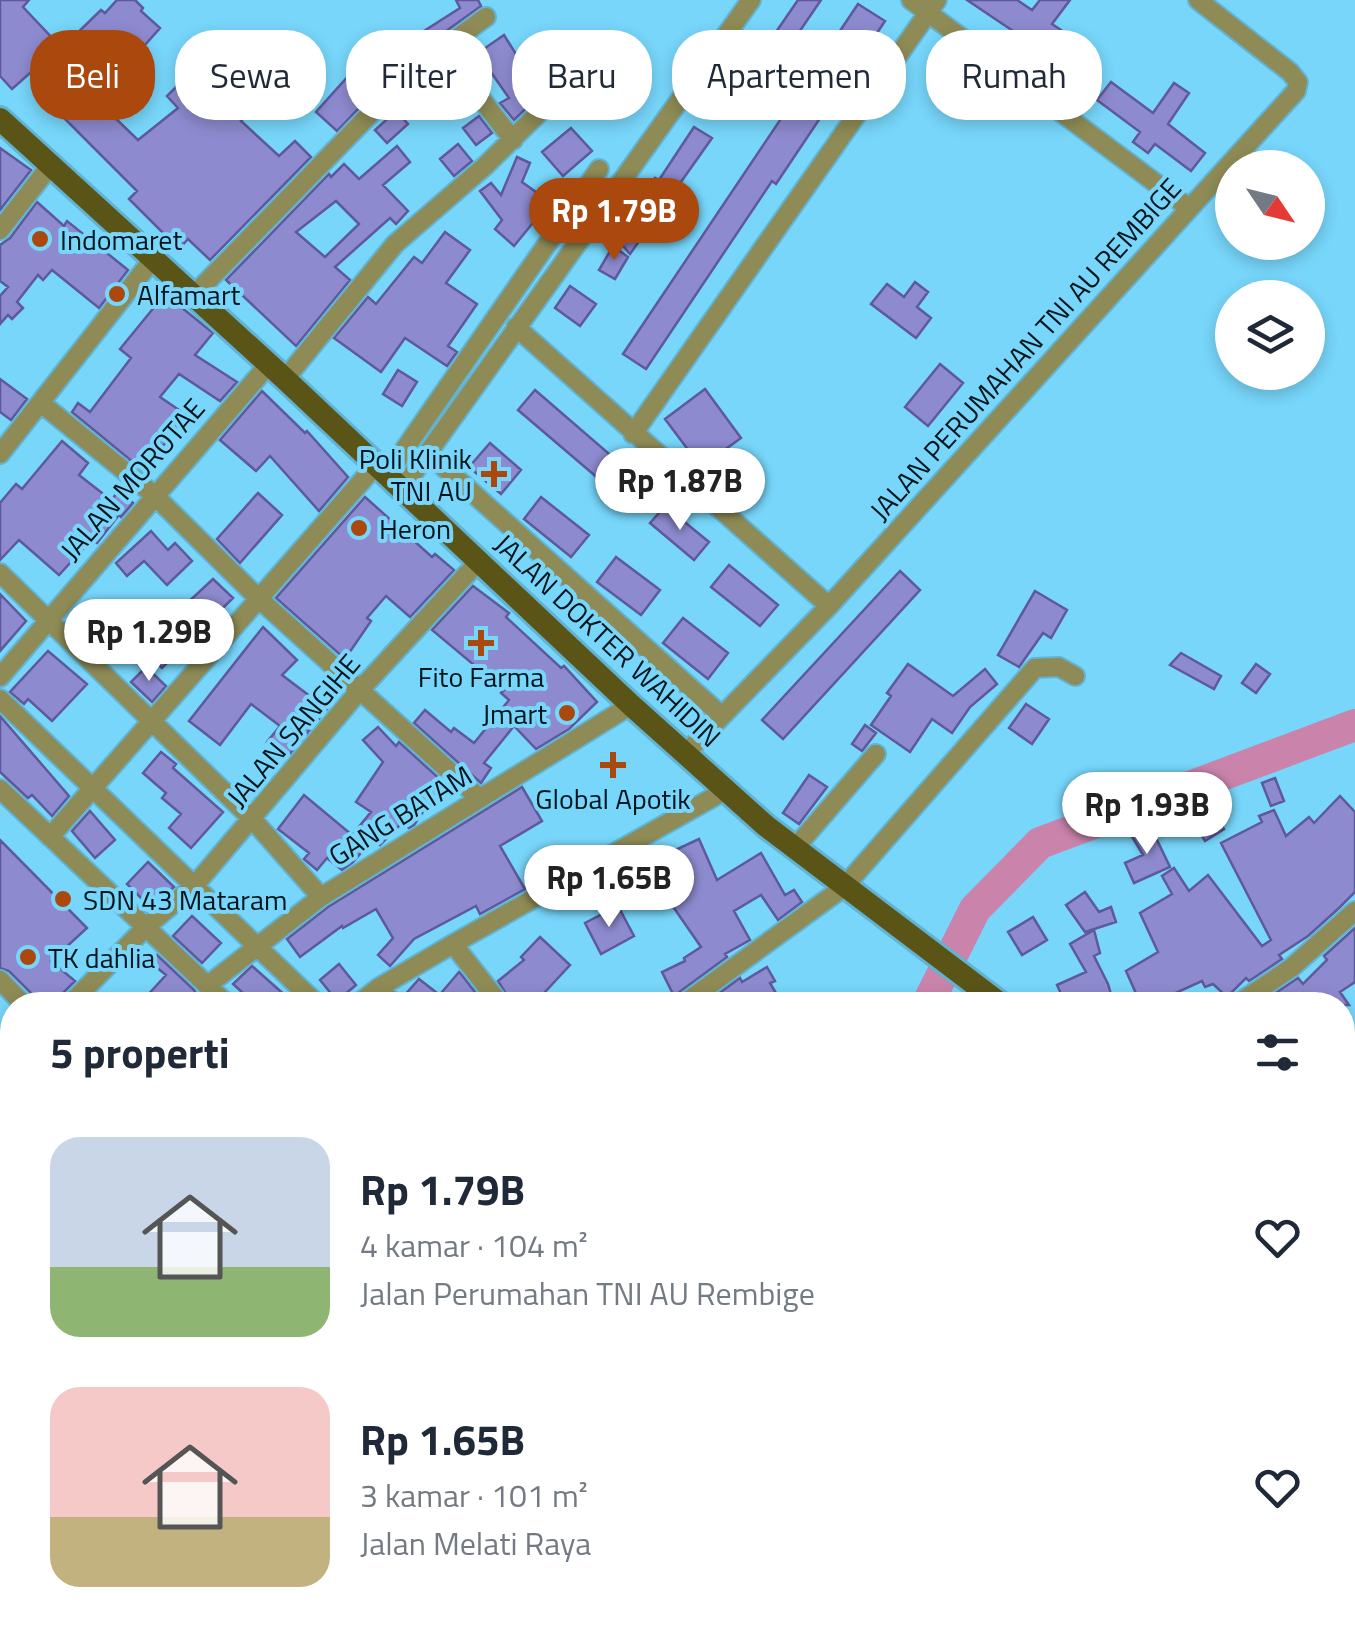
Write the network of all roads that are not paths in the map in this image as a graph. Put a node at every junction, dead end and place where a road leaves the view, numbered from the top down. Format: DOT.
graph roads {
  1 [pos="751,0"];
  2 [pos="911,0"];
  3 [pos="1198,0"];
  4 [pos="933,6"];
  5 [pos="486,17"];
  6 [pos="470,30"];
  7 [pos="492,114"];
  8 [pos="0,118"];
  9 [pos="364,120"];
  10 [pos="532,120"];
  11 [pos="512,140"];
  12 [pos="50,166"];
  13 [pos="599,169"];
  14 [pos="1189,208"];
  15 [pos="0,230"];
  16 [pos="153,259"];
  17 [pos="194,295"];
  18 [pos="516,327"];
  19 [pos="277,371"];
  20 [pos="41,403"];
  21 [pos="633,434"];
  22 [pos="428,453"];
  23 [pos="0,454"];
  24 [pos="387,477"];
  25 [pos="154,495"];
  26 [pos="478,562"];
  27 [pos="0,573"];
  28 [pos="257,597"];
  29 [pos="829,606"];
  30 [pos="48,620"];
  31 [pos="1075,676"];
  32 [pos="0,678"];
  33 [pos="358,691"];
  34 [pos="0,699"];
  35 [pos="632,705"];
  36 [pos="722,716"];
  37 [pos="152,724"];
  38 [pos="686,753"];
  39 [pos="876,754"];
  40 [pos="96,788"];
  41 [pos="0,789"];
  42 [pos="726,790"];
  43 [pos="478,798"];
  44 [pos="253,820"];
  45 [pos="50,838"];
  46 [pos="794,849"];
  47 [pos="195,886"];
  48 [pos="844,887"];
  49 [pos="321,897"];
  50 [pos="1355,910"];
  51 [pos="145,928"];
  52 [pos="258,944"];
  53 [pos="453,944"];
  54 [pos="208,985"];
  55 [pos="378,988"];
  56 [pos="81,992"];
  57 [pos="215,992"];
  58 [pos="305,992"];
  59 [pos="373,992"];
  60 [pos="382,992"];
  61 [pos="492,992"];
  62 [pos="700,992"];
  63 [pos="985,992"];
  64 [pos="1255,992"];
  1 -- 18 [label="street"];
  2 -- 4 [label="street"];
  3 -- 14 [label="street, JALAN PERUMAHAN TNI AU REMBIGE"];
  4 -- 14 [label="street"];
  4 -- 21 [label="street"];
  5 -- 6 [label="street"];
  7 -- 11 [label="street"];
  8 -- 12 [label="main road, JALAN DOKTER WAHIDIN"];
  9 -- 17 [label="street"];
  10 -- 11 [label="street, JALAN MOROTAE"];
  11 -- 19 [label="street, JALAN MOROTAE"];
  12 -- 15 [label="street"];
  12 -- 16 [label="main road, JALAN DOKTER WAHIDIN"];
  13 -- 24 [label="street"];
  14 -- 29 [label="street, JALAN PERUMAHAN TNI AU REMBIGE"];
  16 -- 17 [label="main road, JALAN DOKTER WAHIDIN"];
  16 -- 20 [label="street"];
  17 -- 19 [label="main road, JALAN DOKTER WAHIDIN"];
  18 -- 21 [label="street"];
  18 -- 22 [label="street"];
  19 -- 24 [label="main road, JALAN DOKTER WAHIDIN"];
  19 -- 25 [label="street, JALAN MOROTAE"];
  20 -- 23 [label="street"];
  20 -- 25 [label="street"];
  21 -- 29 [label="street"];
  22 -- 24 [label="street"];
  22 -- 36 [label="street"];
  24 -- 26 [label="main road, JALAN DOKTER WAHIDIN"];
  24 -- 28 [label="street"];
  25 -- 28 [label="street"];
  25 -- 30 [label="street, JALAN MOROTAE"];
  26 -- 33 [label="street, JALAN SANGIHE"];
  26 -- 35 [label="main road, JALAN DOKTER WAHIDIN"];
  27 -- 30 [label="street"];
  28 -- 33 [label="street"];
  28 -- 37 [label="street"];
  29 -- 36 [label="street, JALAN PERUMAHAN TNI AU REMBIGE"];
  30 -- 32 [label="street, JALAN MOROTAE"];
  30 -- 37 [label="street"];
  31 -- 48 [label="street"];
  33 -- 43 [label="street"];
  33 -- 44 [label="street, JALAN SANGIHE"];
  34 -- 40 [label="street"];
  35 -- 38 [label="main road, JALAN DOKTER WAHIDIN"];
  35 -- 43 [label="street, GANG BATAM"];
  36 -- 38 [label="street, JALAN PERUMAHAN TNI AU REMBIGE"];
  37 -- 40 [label="street"];
  37 -- 44 [label="street"];
  38 -- 42 [label="main road, JALAN DOKTER WAHIDIN"];
  39 -- 46 [label="street"];
  40 -- 45 [label="street"];
  40 -- 47 [label="street"];
  41 -- 45 [label="street"];
  42 -- 46 [label="main road, JALAN DOKTER WAHIDIN"];
  42 -- 53 [label="street"];
  43 -- 49 [label="street, GANG BATAM"];
  44 -- 47 [label="street, JALAN SANGIHE"];
  44 -- 49 [label="street"];
  45 -- 51 [label="street"];
  46 -- 48 [label="main road, JALAN DOKTER WAHIDIN"];
  47 -- 51 [label="street, JALAN SANGIHE"];
  47 -- 52 [label="street"];
  48 -- 62 [label="street"];
  48 -- 63 [label="main road, JALAN DOKTER WAHIDIN"];
  49 -- 52 [label="street, GANG BATAM"];
  50 -- 64 [label="street"];
  51 -- 54 [label="street"];
  51 -- 56 [label="street, JALAN SANGIHE"];
  52 -- 54 [label="street, GANG BATAM"];
  52 -- 58 [label="street"];
  53 -- 55 [label="street"];
  53 -- 61 [label="street"];
  54 -- 57 [label="street"];
  55 -- 59 [label="street"];
  55 -- 60 [label="street"];
}
